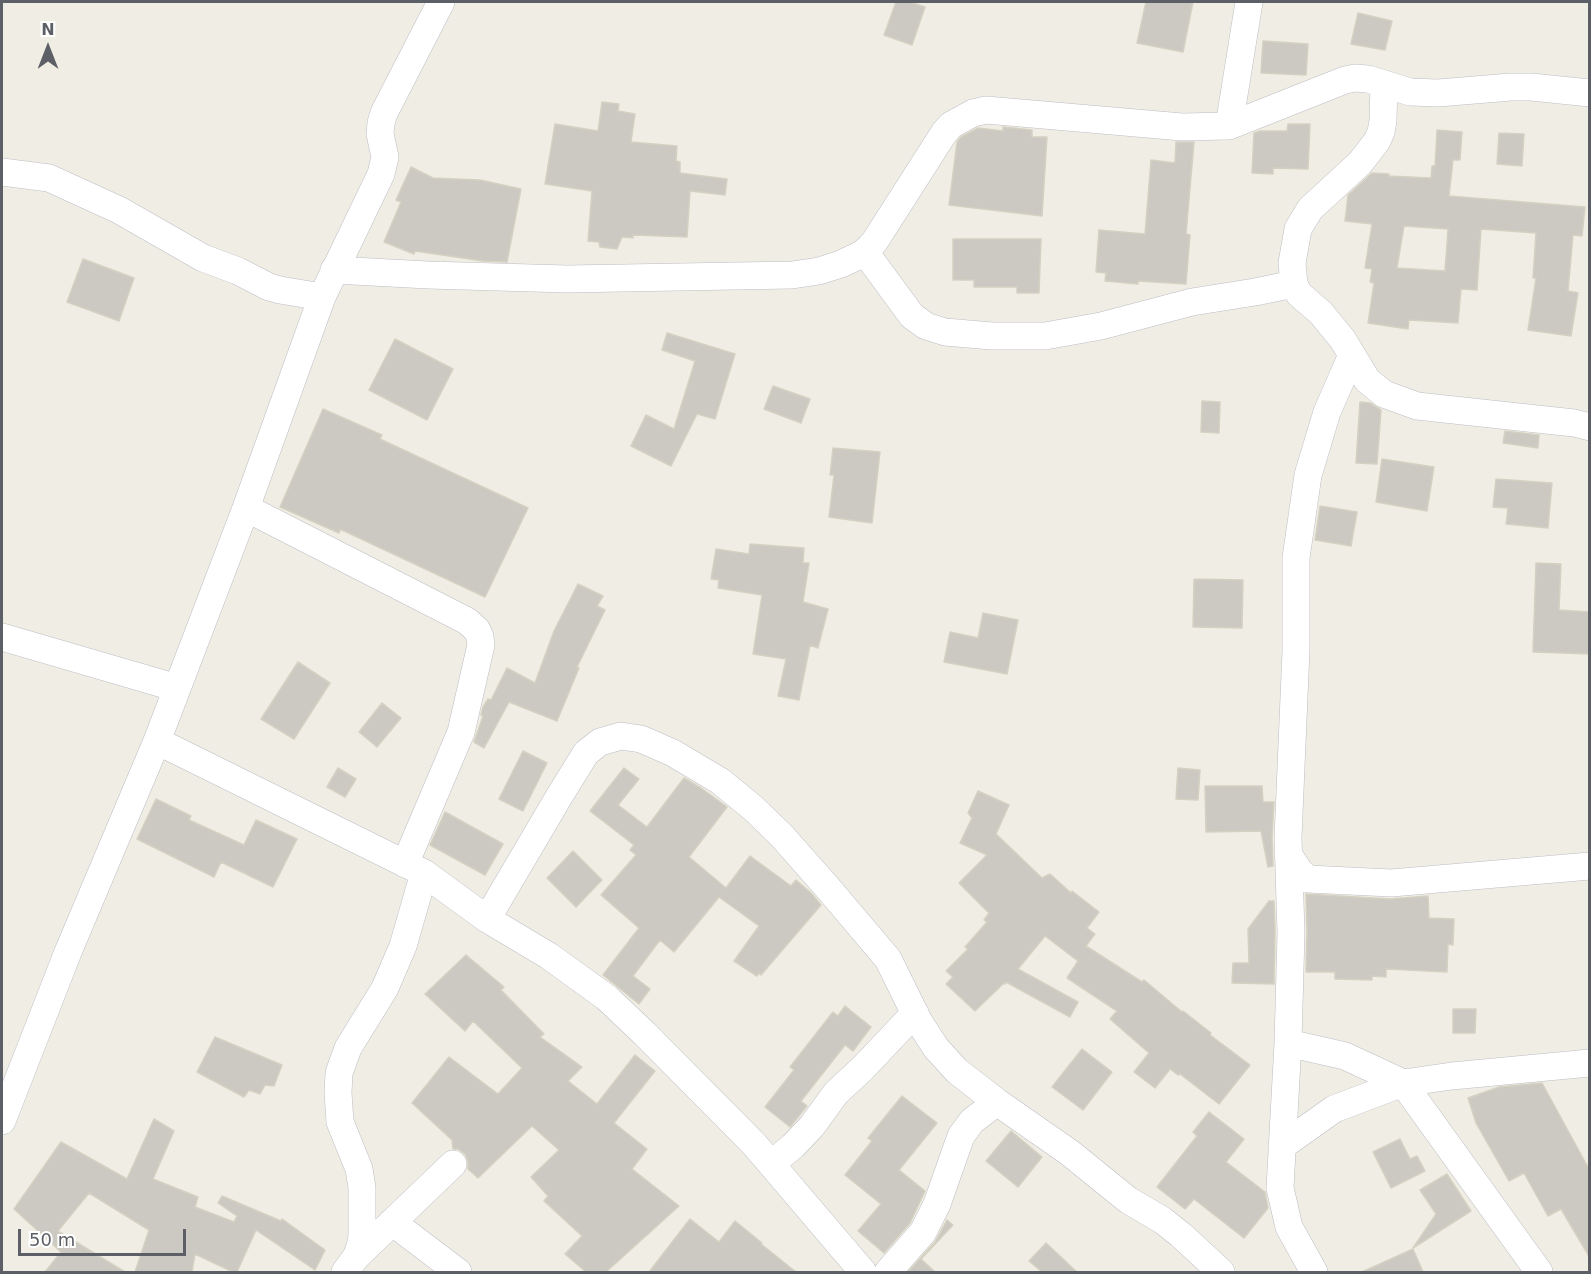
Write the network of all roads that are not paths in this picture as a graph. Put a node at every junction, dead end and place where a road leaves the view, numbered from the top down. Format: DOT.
graph roads {
  1 [pos="441,2"];
  2 [pos="1249,2"];
  3 [pos="1384,84"];
  4 [pos="1590,93"];
  5 [pos="1229,126"];
  6 [pos="2,172"];
  7 [pos="865,252"];
  8 [pos="334,270"];
  9 [pos="1294,284"];
  10 [pos="322,297"];
  11 [pos="1352,356"];
  12 [pos="1590,427"];
  13 [pos="246,508"];
  14 [pos="2,637"];
  15 [pos="177,688"];
  16 [pos="157,741"];
  17 [pos="1288,854"];
  18 [pos="1590,866"];
  19 [pos="414,868"];
  20 [pos="487,919"];
  21 [pos="915,1013"];
  22 [pos="1288,1043"];
  23 [pos="1590,1063"];
  24 [pos="1403,1083"];
  25 [pos="997,1102"];
  26 [pos="2,1121"];
  27 [pos="1282,1146"];
  28 [pos="453,1164"];
  29 [pos="771,1164"];
  30 [pos="392,1222"];
  31 [pos="350,1265"];
  32 [pos="458,1272"];
  33 [pos="863,1272"];
  34 [pos="888,1272"];
  35 [pos="1221,1272"];
  36 [pos="1314,1272"];
  37 [pos="1539,1272"];
  1 -- 8 [label="street"];
  2 -- 5 [label="street"];
  3 -- 4 [label="street"];
  3 -- 5 [label="street"];
  3 -- 9 [label="street"];
  5 -- 7 [label="street"];
  6 -- 10 [label="street"];
  7 -- 8 [label="street"];
  7 -- 9 [label="street"];
  8 -- 10 [label="street"];
  9 -- 11 [label="street"];
  10 -- 13 [label="street"];
  11 -- 12 [label="street"];
  11 -- 17 [label="street"];
  13 -- 15 [label="street"];
  13 -- 19 [label="street"];
  14 -- 15 [label="street"];
  15 -- 16 [label="street"];
  16 -- 19 [label="street"];
  16 -- 26 [label="street"];
  17 -- 18 [label="street"];
  17 -- 22 [label="street"];
  19 -- 20 [label="street"];
  19 -- 31 [label="street"];
  20 -- 21 [label="street"];
  20 -- 29 [label="street"];
  21 -- 25 [label="street"];
  21 -- 29 [label="street"];
  22 -- 24 [label="street"];
  22 -- 27 [label="street"];
  23 -- 24 [label="street"];
  24 -- 27 [label="street"];
  24 -- 37 [label="street"];
  25 -- 34 [label="street"];
  25 -- 35 [label="street"];
  27 -- 36 [label="street"];
  28 -- 30 [label="street"];
  29 -- 33 [label="street"];
  30 -- 31 [label="street"];
  30 -- 32 [label="street"];
}
